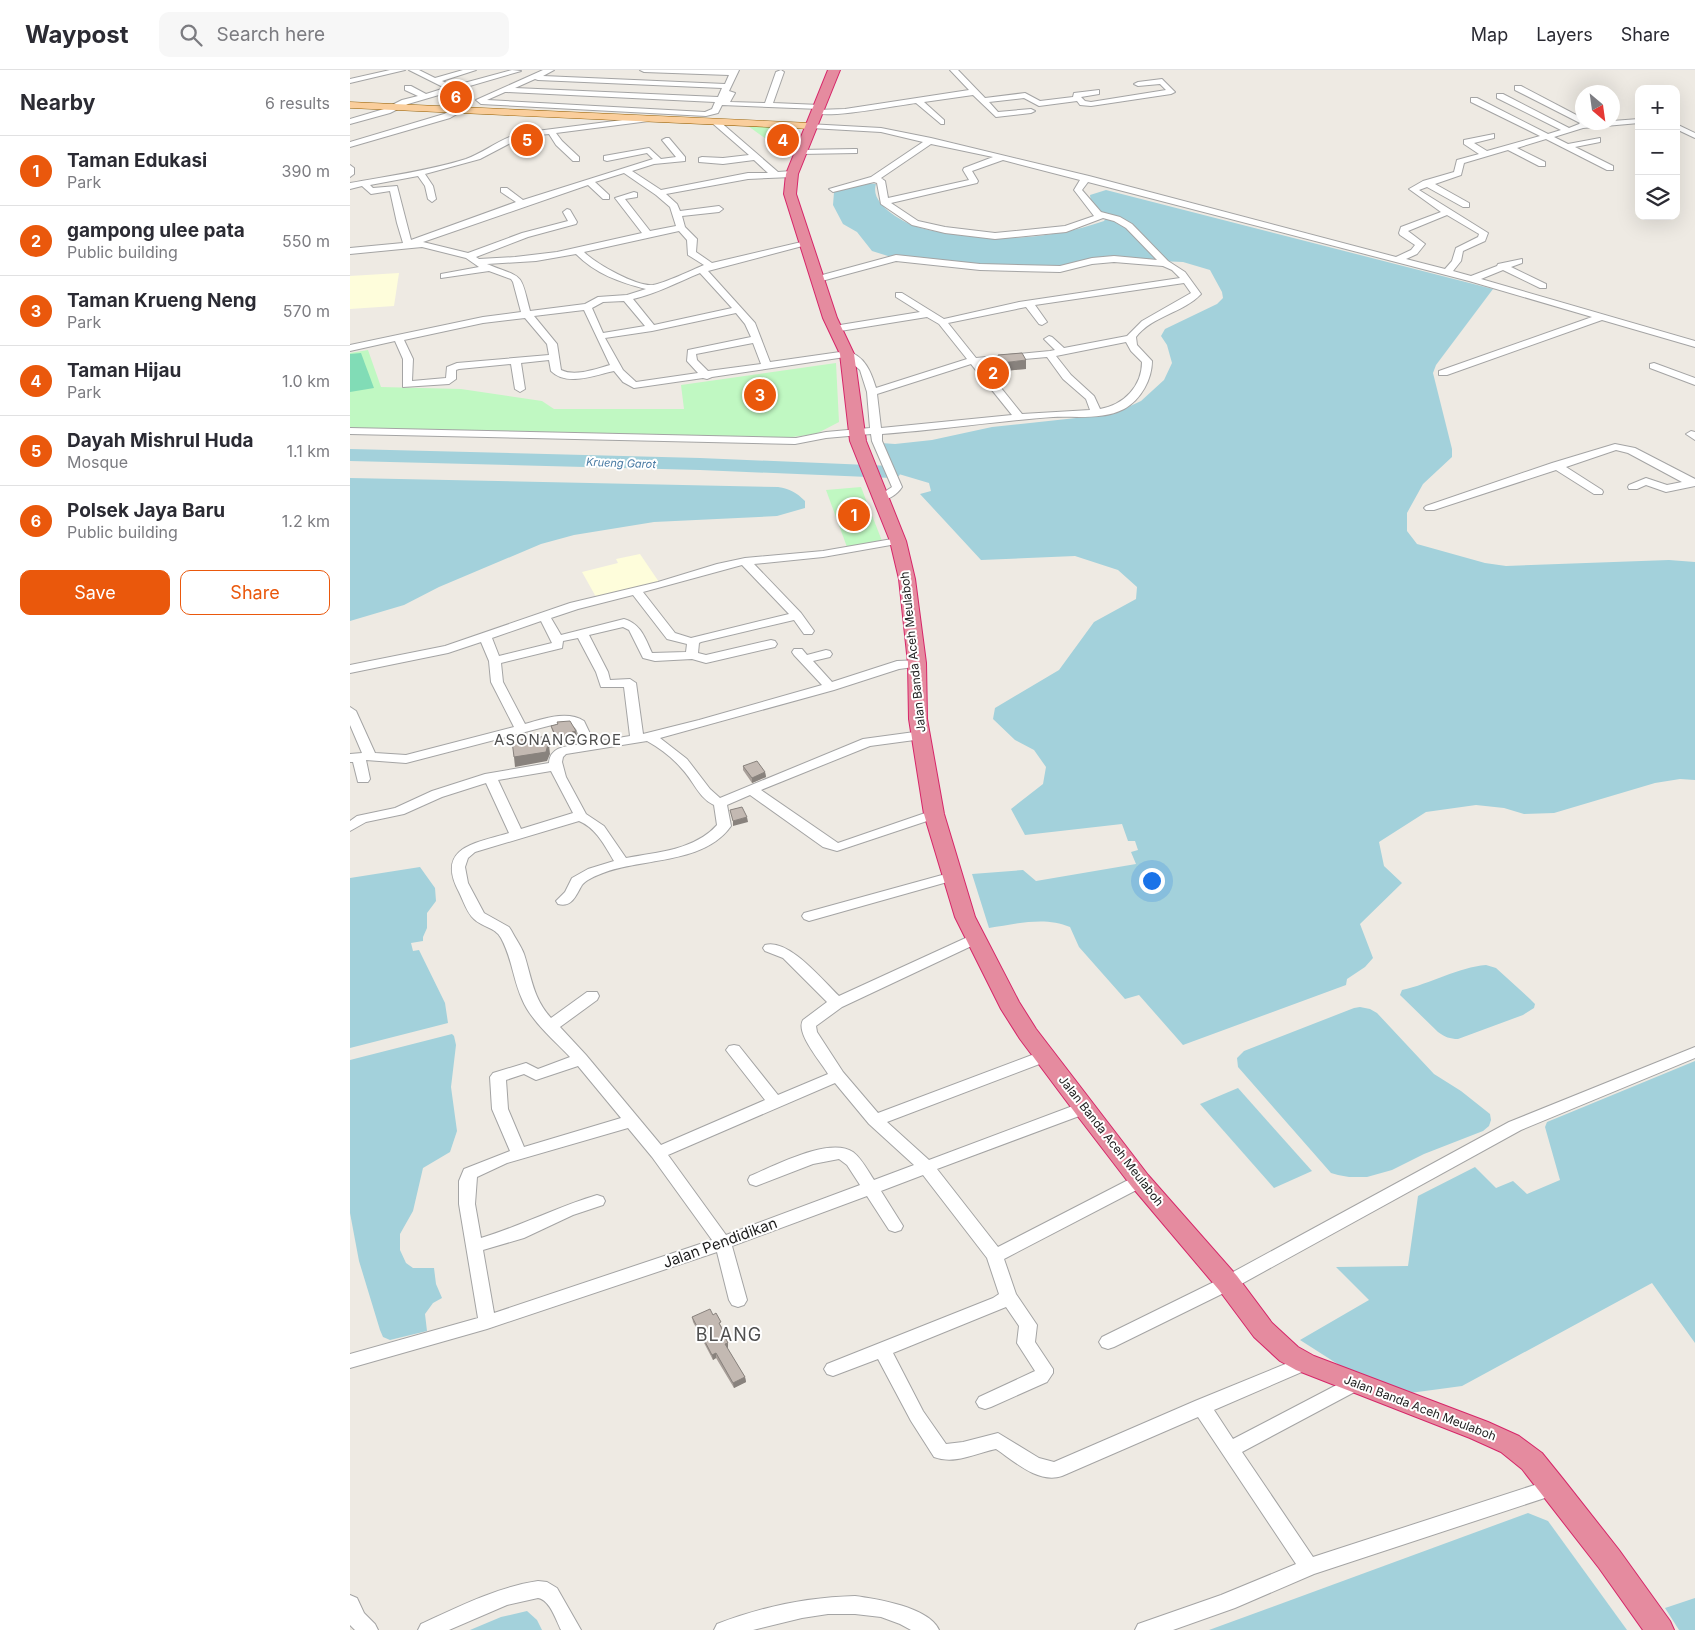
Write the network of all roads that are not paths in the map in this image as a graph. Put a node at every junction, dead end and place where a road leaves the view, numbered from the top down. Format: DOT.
graph roads {
  1 [pos="401,70"];
  2 [pos="413,70"];
  3 [pos="472,70"];
  4 [pos="550,70"];
  5 [pos="644,70"];
  6 [pos="654,70"];
  7 [pos="834,70"];
  8 [pos="954,70"];
  9 [pos="517,71"];
  10 [pos="737,72"];
  11 [pos="780,72"];
  12 [pos="533,78"];
  13 [pos="435,80"];
  14 [pos="350,81"];
  15 [pos="644,82"];
  16 [pos="1138,84"];
  17 [pos="728,86"];
  18 [pos="408,88"];
  19 [pos="451,88"];
  20 [pos="1518,88"];
  21 [pos="504,90"];
  22 [pos="974,92"];
  23 [pos="1096,92"];
  24 [pos="425,96"];
  25 [pos="636,96"];
  26 [pos="1500,96"];
  27 [pos="1078,99"];
  28 [pos="721,100"];
  29 [pos="918,100"];
  30 [pos="1474,100"];
  31 [pos="982,101"];
  32 [pos="350,105"];
  33 [pos="768,106"];
  34 [pos="396,107"];
  35 [pos="460,110"];
  36 [pos="1032,111"];
  37 [pos="622,114"];
  38 [pos="648,118"];
  39 [pos="1575,119"];
  40 [pos="814,120"];
  41 [pos="1635,121"];
  42 [pos="350,122"];
  43 [pos="715,122"];
  44 [pos="941,122"];
  45 [pos="1620,122"];
  46 [pos="782,125"];
  47 [pos="1575,126"];
  48 [pos="1680,128"];
  49 [pos="551,130"];
  50 [pos="1567,130"];
  51 [pos="1491,136"];
  52 [pos="1544,136"];
  53 [pos="1695,136"];
  54 [pos="666,140"];
  55 [pos="931,140"];
  56 [pos="1598,140"];
  57 [pos="350,145"];
  58 [pos="1508,147"];
  59 [pos="1566,147"];
  60 [pos="854,151"];
  61 [pos="800,152"];
  62 [pos="1485,154"];
  63 [pos="756,157"];
  64 [pos="1002,157"];
  65 [pos="607,158"];
  66 [pos="576,159"];
  67 [pos="675,159"];
  68 [pos="702,160"];
  69 [pos="659,161"];
  70 [pos="1542,164"];
  71 [pos="684,167"];
  72 [pos="350,168"];
  73 [pos="1610,168"];
  74 [pos="626,170"];
  75 [pos="420,173"];
  76 [pos="350,174"];
  77 [pos="775,174"];
  78 [pos="792,174"];
  79 [pos="1086,178"];
  80 [pos="874,179"];
  81 [pos="589,182"];
  82 [pos="1426,183"];
  83 [pos="362,184"];
  84 [pos="350,186"];
  85 [pos="833,189"];
  86 [pos="504,190"];
  87 [pos="659,193"];
  88 [pos="634,195"];
  89 [pos="606,197"];
  90 [pos="432,198"];
  91 [pos="884,202"];
  92 [pos="522,203"];
  93 [pos="1466,205"];
  94 [pos="719,209"];
  95 [pos="567,212"];
  96 [pos="1448,212"];
  97 [pos="677,214"];
  98 [pos="1100,214"];
  99 [pos="681,228"];
  100 [pos="647,234"];
  101 [pos="807,242"];
  102 [pos="408,244"];
  103 [pos="351,249"];
  104 [pos="577,250"];
  105 [pos="473,258"];
  106 [pos="1398,259"];
  107 [pos="1518,261"];
  108 [pos="1165,262"];
  109 [pos="1501,266"];
  110 [pos="490,268"];
  111 [pos="706,268"];
  112 [pos="1447,272"];
  113 [pos="444,276"];
  114 [pos="1472,279"];
  115 [pos="818,280"];
  116 [pos="1187,280"];
  117 [pos="1542,286"];
  118 [pos="653,288"];
  119 [pos="1117,289"];
  120 [pos="899,295"];
  121 [pos="627,298"];
  122 [pos="1125,299"];
  123 [pos="1029,304"];
  124 [pos="587,307"];
  125 [pos="738,310"];
  126 [pos="526,313"];
  127 [pos="928,314"];
  128 [pos="1601,317"];
  129 [pos="942,322"];
  130 [pos="1042,322"];
  131 [pos="652,328"];
  132 [pos="834,328"];
  133 [pos="600,336"];
  134 [pos="399,338"];
  135 [pos="1130,338"];
  136 [pos="757,339"];
  137 [pos="1049,339"];
  138 [pos="1695,344"];
  139 [pos="350,348"];
  140 [pos="1062,352"];
  141 [pos="847,354"];
  142 [pos="1050,354"];
  143 [pos="554,357"];
  144 [pos="972,361"];
  145 [pos="516,362"];
  146 [pos="616,366"];
  147 [pos="1654,366"];
  148 [pos="767,367"];
  149 [pos="1443,373"];
  150 [pos="707,376"];
  151 [pos="1695,382"];
  152 [pos="520,389"];
  153 [pos="872,392"];
  154 [pos="1097,413"];
  155 [pos="1020,418"];
  156 [pos="350,431"];
  157 [pos="877,436"];
  158 [pos="858,439"];
  159 [pos="1556,465"];
  160 [pos="1693,482"];
  161 [pos="883,487"];
  162 [pos="1633,487"];
  163 [pos="1598,492"];
  164 [pos="1430,508"];
  165 [pos="898,542"];
  166 [pos="745,561"];
  167 [pos="636,591"];
  168 [pos="544,616"];
  169 [pos="798,616"];
  170 [pos="733,630"];
  171 [pos="808,631"];
  172 [pos="582,634"];
  173 [pos="485,637"];
  174 [pos="557,639"];
  175 [pos="693,642"];
  176 [pos="771,644"];
  177 [pos="746,650"];
  178 [pos="826,654"];
  179 [pos="692,655"];
  180 [pos="495,661"];
  181 [pos="917,663"];
  182 [pos="350,669"];
  183 [pos="830,687"];
  184 [pos="350,711"];
  185 [pos="521,729"];
  186 [pos="922,735"];
  187 [pos="643,737"];
  188 [pos="590,746"];
  189 [pos="360,756"];
  190 [pos="557,766"];
  191 [pos="490,777"];
  192 [pos="363,779"];
  193 [pos="752,790"];
  194 [pos="720,803"];
  195 [pos="934,814"];
  196 [pos="579,816"];
  197 [pos="350,827"];
  198 [pos="518,835"];
  199 [pos="623,864"];
  200 [pos="953,876"];
  201 [pos="563,901"];
  202 [pos="809,916"];
  203 [pos="974,939"];
  204 [pos="770,948"];
  205 [pos="592,996"];
  206 [pos="837,1002"];
  207 [pos="550,1026"];
  208 [pos="734,1050"];
  209 [pos="1695,1052"];
  210 [pos="1045,1056"];
  211 [pos="580,1059"];
  212 [pos="838,1076"];
  213 [pos="774,1102"];
  214 [pos="1084,1108"];
  215 [pos="875,1120"];
  216 [pos="632,1121"];
  217 [pos="658,1153"];
  218 [pos="520,1155"];
  219 [pos="925,1166"];
  220 [pos="756,1180"];
  221 [pos="1140,1181"];
  222 [pos="871,1187"];
  223 [pos="597,1201"];
  224 [pos="895,1226"];
  225 [pos="723,1243"];
  226 [pos="475,1246"];
  227 [pos="995,1256"];
  228 [pos="1228,1283"];
  229 [pos="1008,1296"];
  230 [pos="738,1300"];
  231 [pos="487,1322"];
  232 [pos="1108,1342"];
  233 [pos="882,1350"];
  234 [pos="350,1361"];
  235 [pos="1304,1363"];
  236 [pos="832,1369"];
  237 [pos="1356,1383"];
  238 [pos="985,1402"];
  239 [pos="1201,1406"];
  240 [pos="1230,1449"];
  241 [pos="1553,1487"];
  242 [pos="1308,1567"];
  243 [pos="350,1604"];
  244 [pos="368,1630"];
  245 [pos="428,1630"];
  246 [pos="570,1630"];
  247 [pos="724,1630"];
  248 [pos="930,1630"];
  249 [pos="1145,1630"];
  250 [pos="1660,1630"];
  1 -- 14 [label="street"];
  2 -- 13 [label="street"];
  3 -- 13 [label="street"];
  4 -- 12 [label="street"];
  5 -- 6 [label="street"];
  6 -- 10 [label="street"];
  6 -- 15 [label="street"];
  7 -- 40 [label="highway, Jalan Banda Aceh Meulaboh"];
  8 -- 22 [label="street"];
  9 -- 19 [label="street"];
  10 -- 17 [label="street"];
  10 -- 33 [label="street"];
  11 -- 33 [label="street"];
  12 -- 15 [label="street"];
  12 -- 21 [label="street"];
  13 -- 19 [label="street"];
  15 -- 17 [label="street"];
  15 -- 25 [label="street"];
  16 -- 27 [label="street"];
  17 -- 28 [label="street"];
  18 -- 24 [label="street"];
  19 -- 24 [label="street"];
  20 -- 39 [label="street"];
  21 -- 25 [label="street"];
  21 -- 37 [label="street"];
  22 -- 29 [label="street"];
  22 -- 31 [label="street"];
  23 -- 27 [label="street"];
  24 -- 34 [label="street"];
  25 -- 28 [label="street"];
  25 -- 37 [label="street"];
  26 -- 50 [label="street"];
  27 -- 31 [label="street"];
  28 -- 37 [label="street"];
  29 -- 40 [label="street"];
  29 -- 44 [label="street"];
  30 -- 52 [label="street"];
  31 -- 36 [label="street"];
  32 -- 34 [label="main road"];
  33 -- 40 [label="street"];
  34 -- 35 [label="main road"];
  34 -- 42 [label="street"];
  35 -- 37 [label="main road"];
  35 -- 57 [label="street"];
  37 -- 38 [label="main road"];
  38 -- 43 [label="main road"];
  38 -- 49 [label="street"];
  40 -- 46 [label="main road"];
  40 -- 46 [label="main road"];
  40 -- 55 [label="street"];
  40 -- 61 [label="highway, Jalan Banda Aceh Meulaboh"];
  41 -- 45 [label="street"];
  43 -- 46 [label="main road"];
  43 -- 63 [label="street"];
  47 -- 50 [label="street"];
  48 -- 53 [label="street"];
  49 -- 66 [label="street"];
  49 -- 75 [label="street"];
  50 -- 52 [label="street"];
  51 -- 62 [label="street"];
  52 -- 58 [label="street"];
  52 -- 59 [label="street"];
  54 -- 67 [label="street"];
  55 -- 64 [label="street"];
  55 -- 80 [label="street"];
  56 -- 59 [label="street"];
  58 -- 62 [label="street"];
  58 -- 70 [label="street"];
  59 -- 73 [label="street"];
  60 -- 61 [label="street"];
  61 -- 78 [label="highway, Jalan Banda Aceh Meulaboh"];
  62 -- 82 [label="street"];
  63 -- 68 [label="street"];
  63 -- 77 [label="street"];
  64 -- 79 [label="street"];
  64 -- 91 [label="street"];
  65 -- 69 [label="street"];
  67 -- 69 [label="street"];
  67 -- 71 [label="street"];
  69 -- 74 [label="street"];
  72 -- 76 [label="street"];
  74 -- 81 [label="street"];
  74 -- 87 [label="street"];
  75 -- 83 [label="street"];
  75 -- 90 [label="street"];
  77 -- 78 [label="street"];
  77 -- 87 [label="street"];
  78 -- 101 [label="highway, Jalan Banda Aceh Meulaboh"];
  79 -- 98 [label="street"];
  79 -- 106 [label="street"];
  80 -- 85 [label="street"];
  80 -- 91 [label="street"];
  81 -- 89 [label="street"];
  81 -- 92 [label="street"];
  82 -- 93 [label="street"];
  82 -- 96 [label="street"];
  83 -- 84 [label="street"];
  83 -- 102 [label="street"];
  86 -- 92 [label="street"];
  87 -- 97 [label="street"];
  88 -- 100 [label="street"];
  91 -- 98 [label="street"];
  92 -- 102 [label="street"];
  94 -- 97 [label="street"];
  95 -- 105 [label="street"];
  96 -- 106 [label="street"];
  96 -- 112 [label="street"];
  97 -- 99 [label="street"];
  98 -- 108 [label="street"];
  99 -- 100 [label="street"];
  99 -- 111 [label="street"];
  100 -- 104 [label="street"];
  101 -- 111 [label="street"];
  101 -- 115 [label="highway, Jalan Banda Aceh Meulaboh"];
  102 -- 103 [label="street"];
  102 -- 105 [label="street"];
  104 -- 105 [label="street"];
  104 -- 118 [label="street"];
  105 -- 110 [label="street"];
  106 -- 112 [label="street"];
  107 -- 109 [label="street"];
  108 -- 115 [label="street"];
  108 -- 116 [label="street"];
  109 -- 114 [label="street"];
  109 -- 117 [label="street"];
  110 -- 113 [label="street"];
  110 -- 126 [label="street"];
  111 -- 118 [label="street"];
  111 -- 125 [label="street"];
  112 -- 114 [label="street"];
  114 -- 128 [label="street"];
  115 -- 132 [label="highway, Jalan Banda Aceh Meulaboh"];
  116 -- 119 [label="street"];
  116 -- 135 [label="street"];
  118 -- 121 [label="street"];
  119 -- 122 [label="street"];
  119 -- 123 [label="street"];
  120 -- 127 [label="street"];
  121 -- 124 [label="street"];
  121 -- 131 [label="street"];
  123 -- 129 [label="street"];
  123 -- 130 [label="street"];
  124 -- 126 [label="street"];
  124 -- 133 [label="street"];
  125 -- 131 [label="street"];
  125 -- 136 [label="street"];
  126 -- 134 [label="street"];
  126 -- 143 [label="street"];
  127 -- 129 [label="street"];
  127 -- 132 [label="street"];
  128 -- 138 [label="street"];
  128 -- 149 [label="street"];
  129 -- 144 [label="street"];
  131 -- 133 [label="street"];
  132 -- 141 [label="highway, Jalan Banda Aceh Meulaboh"];
  133 -- 146 [label="street"];
  134 -- 139 [label="street"];
  134 -- 145 [label="street"];
  135 -- 140 [label="street"];
  135 -- 154 [label="street"];
  136 -- 148 [label="street"];
  136 -- 150 [label="street"];
  137 -- 140 [label="street"];
  140 -- 142 [label="street"];
  141 -- 148 [label="street"];
  141 -- 153 [label="street"];
  141 -- 158 [label="highway, Jalan Banda Aceh Meulaboh"];
  142 -- 144 [label="street"];
  142 -- 154 [label="street"];
  143 -- 145 [label="street"];
  143 -- 146 [label="street"];
  144 -- 153 [label="street"];
  144 -- 155 [label="street"];
  145 -- 152 [label="street"];
  146 -- 150 [label="street"];
  147 -- 151 [label="street"];
  148 -- 150 [label="street"];
  153 -- 157 [label="street"];
  154 -- 155 [label="street"];
  155 -- 157 [label="street"];
  156 -- 158 [label="street"];
  157 -- 158 [label="street"];
  157 -- 161 [label="street"];
  158 -- 161 [label="highway, Jalan Banda Aceh Meulaboh"];
  159 -- 160 [label="street"];
  159 -- 163 [label="street"];
  159 -- 164 [label="street"];
  160 -- 162 [label="street"];
  161 -- 165 [label="highway, Jalan Banda Aceh Meulaboh"];
  165 -- 166 [label="street"];
  165 -- 181 [label="highway, Jalan Banda Aceh Meulaboh"];
  166 -- 167 [label="street"];
  166 -- 169 [label="street"];
  167 -- 168 [label="street"];
  167 -- 175 [label="street"];
  168 -- 173 [label="street"];
  168 -- 174 [label="street"];
  169 -- 170 [label="street"];
  169 -- 171 [label="street"];
  170 -- 175 [label="street"];
  170 -- 177 [label="street"];
  172 -- 174 [label="street"];
  172 -- 179 [label="street"];
  172 -- 187 [label="street"];
  173 -- 180 [label="street"];
  173 -- 182 [label="street"];
  174 -- 180 [label="street"];
  175 -- 179 [label="street"];
  176 -- 177 [label="street"];
  177 -- 179 [label="street"];
  178 -- 183 [label="street"];
  180 -- 185 [label="street"];
  181 -- 183 [label="street"];
  181 -- 186 [label="highway, Jalan Banda Aceh Meulaboh"];
  183 -- 187 [label="street"];
  184 -- 189 [label="street"];
  185 -- 188 [label="street"];
  185 -- 189 [label="street"];
  186 -- 193 [label="street"];
  186 -- 195 [label="highway, Jalan Banda Aceh Meulaboh"];
  187 -- 188 [label="street"];
  187 -- 194 [label="street"];
  188 -- 190 [label="street"];
  189 -- 192 [label="street"];
  190 -- 191 [label="street"];
  190 -- 196 [label="street"];
  191 -- 197 [label="street"];
  191 -- 198 [label="street"];
  193 -- 194 [label="street"];
  193 -- 195 [label="street"];
  194 -- 199 [label="street"];
  195 -- 200 [label="highway, Jalan Banda Aceh Meulaboh"];
  196 -- 198 [label="street"];
  196 -- 199 [label="street"];
  198 -- 207 [label="street"];
  199 -- 201 [label="street"];
  200 -- 202 [label="street"];
  200 -- 203 [label="highway, Jalan Banda Aceh Meulaboh"];
  203 -- 206 [label="street"];
  203 -- 210 [label="highway, Jalan Banda Aceh Meulaboh"];
  204 -- 206 [label="street"];
  205 -- 207 [label="street"];
  206 -- 212 [label="street"];
  207 -- 211 [label="street"];
  208 -- 213 [label="street"];
  209 -- 228 [label="street"];
  210 -- 214 [label="highway, Jalan Banda Aceh Meulaboh"];
  210 -- 215 [label="street"];
  211 -- 216 [label="street"];
  211 -- 218 [label="street"];
  212 -- 213 [label="street"];
  212 -- 215 [label="street"];
  213 -- 217 [label="street"];
  214 -- 219 [label="street, Jalan Pendidikan"];
  214 -- 221 [label="highway, Jalan Banda Aceh Meulaboh"];
  215 -- 219 [label="street"];
  216 -- 217 [label="street"];
  216 -- 218 [label="street"];
  217 -- 225 [label="street"];
  218 -- 226 [label="street"];
  219 -- 222 [label="street, Jalan Pendidikan"];
  219 -- 227 [label="street"];
  220 -- 222 [label="street"];
  221 -- 227 [label="street"];
  221 -- 228 [label="highway, Jalan Banda Aceh Meulaboh"];
  222 -- 224 [label="street"];
  222 -- 225 [label="street, Jalan Pendidikan"];
  223 -- 226 [label="street"];
  225 -- 230 [label="street"];
  225 -- 231 [label="street, Jalan Pendidikan"];
  226 -- 231 [label="street"];
  227 -- 229 [label="street"];
  228 -- 232 [label="street"];
  228 -- 235 [label="highway, Jalan Banda Aceh Meulaboh"];
  229 -- 233 [label="street"];
  229 -- 238 [label="street"];
  231 -- 234 [label="street, Jalan Pendidikan"];
  233 -- 236 [label="street"];
  233 -- 239 [label="street"];
  235 -- 237 [label="highway, Jalan Banda Aceh Meulaboh"];
  235 -- 239 [label="street"];
  237 -- 240 [label="street"];
  237 -- 241 [label="highway, Jalan Banda Aceh Meulaboh"];
  239 -- 240 [label="street"];
  240 -- 242 [label="street"];
  241 -- 242 [label="street"];
  241 -- 250 [label="highway, Jalan Banda Aceh Meulaboh"];
  242 -- 249 [label="street"];
  243 -- 244 [label="street"];
  245 -- 246 [label="street"];
  247 -- 248 [label="street"];
}
